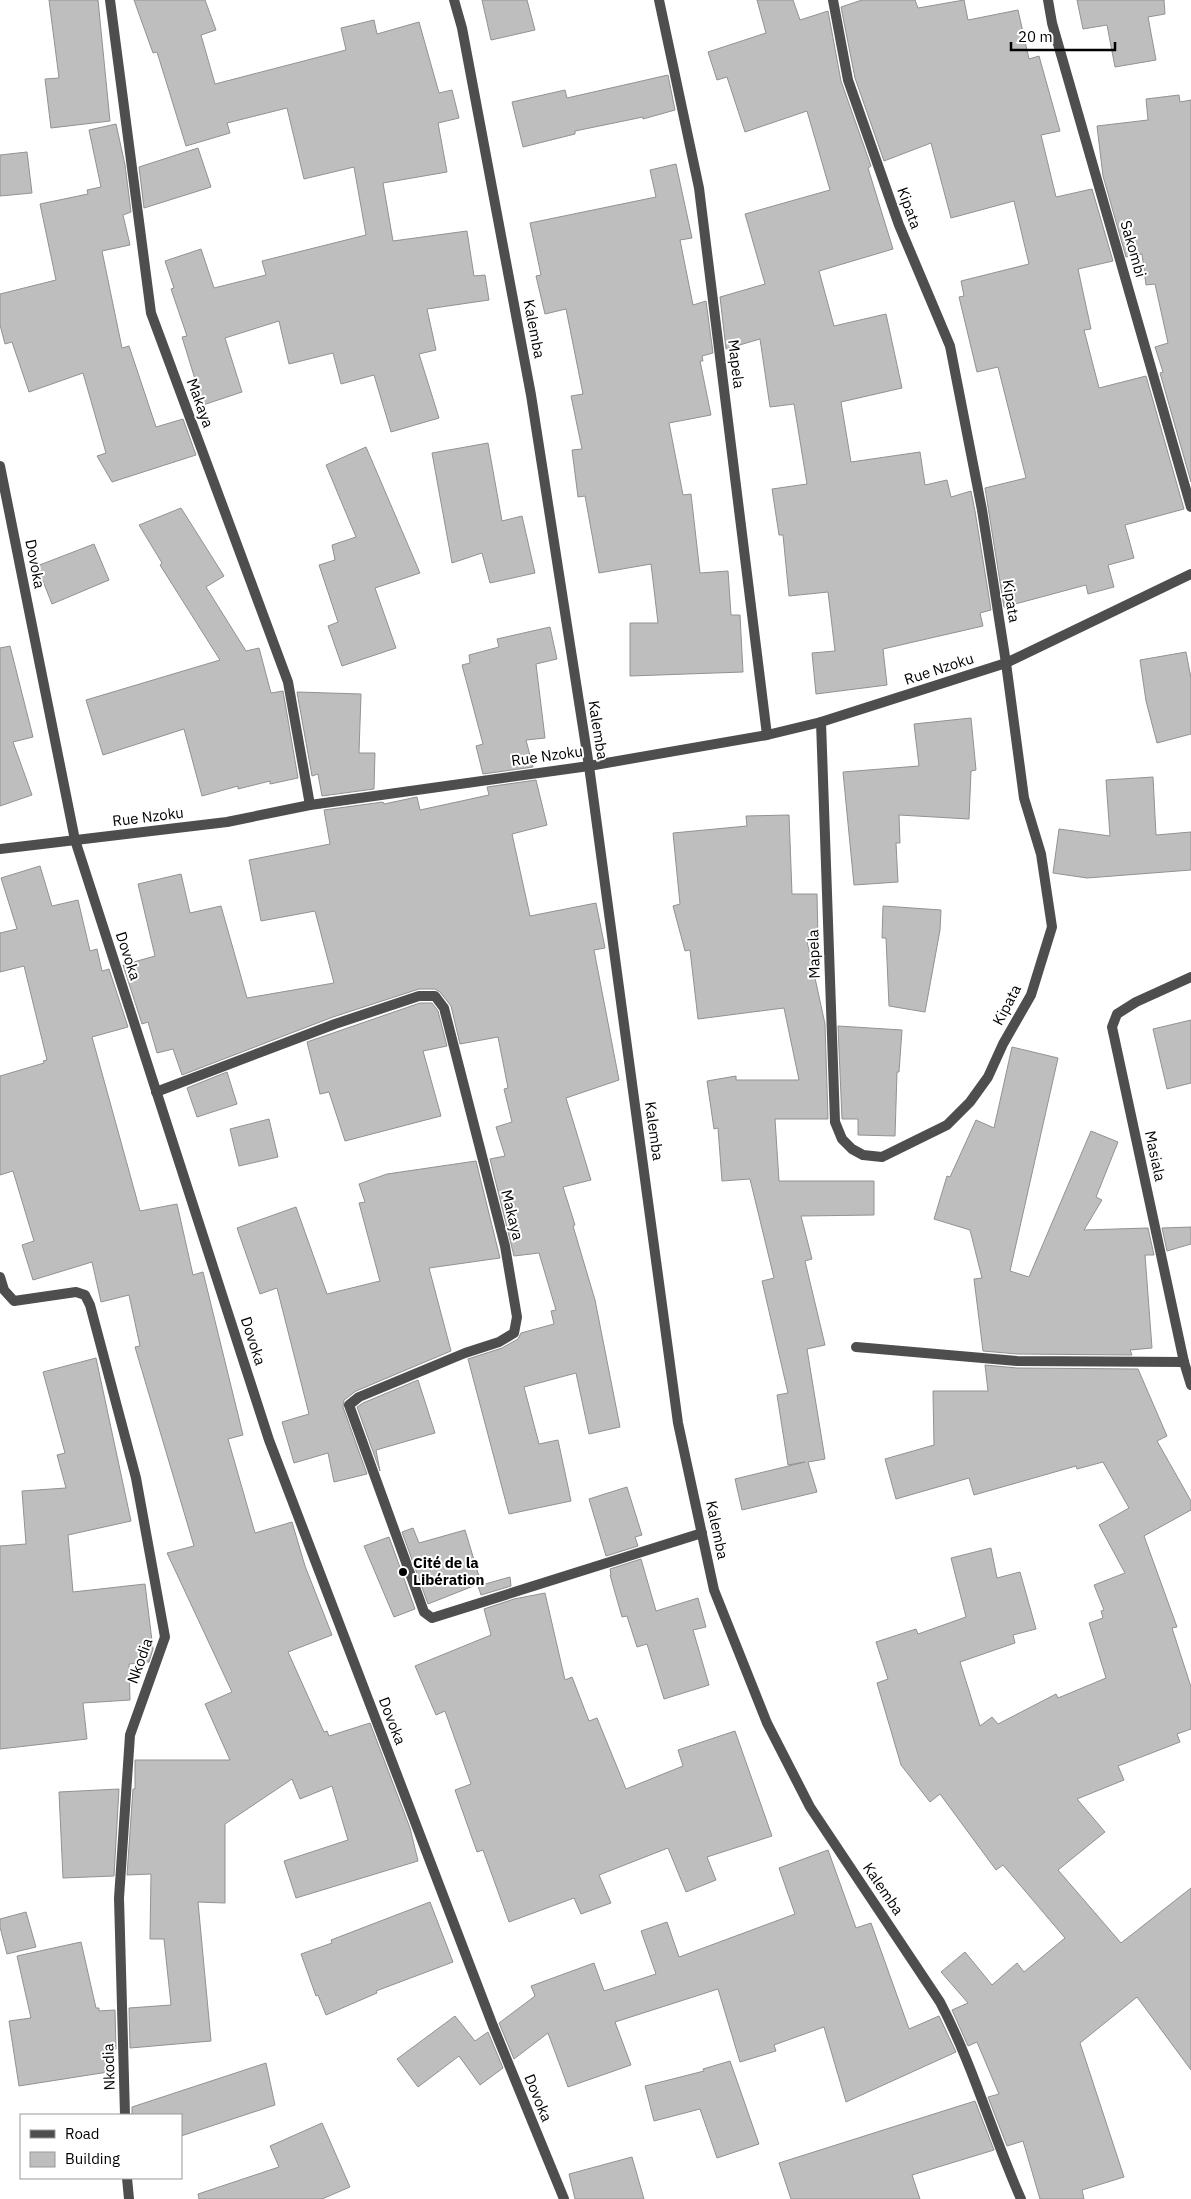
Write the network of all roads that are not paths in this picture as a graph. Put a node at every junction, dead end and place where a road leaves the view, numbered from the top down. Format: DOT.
graph roads {
  1 [pos="110,0"];
  2 [pos="454,0"];
  3 [pos="659,0"];
  4 [pos="833,0"];
  5 [pos="1048,0"];
  6 [pos="0,466"];
  7 [pos="1191,506"];
  8 [pos="1191,574"];
  9 [pos="1006,663"];
  10 [pos="821,722"];
  11 [pos="767,735"];
  12 [pos="588,766"];
  13 [pos="310,805"];
  14 [pos="74,840"];
  15 [pos="0,849"];
  16 [pos="1191,976"];
  17 [pos="156,1092"];
  18 [pos="882,1157"];
  19 [pos="0,1277"];
  20 [pos="856,1347"];
  21 [pos="1184,1362"];
  22 [pos="1191,1386"];
  23 [pos="702,1533"];
  24 [pos="125,2114"];
  25 [pos="127,2179"];
  26 [pos="129,2199"];
  27 [pos="564,2199"];
  28 [pos="1021,2199"];
  1 -- 13 [label="street, Makaya"];
  2 -- 12 [label="street, Kalemba"];
  3 -- 11 [label="street, Mapela"];
  4 -- 9 [label="street, Kipata"];
  5 -- 7 [label="street, Sakombi"];
  6 -- 14 [label="street, Dovoka"];
  8 -- 9 [label="street, Rue Nzoku"];
  9 -- 10 [label="street, Rue Nzoku"];
  9 -- 18 [label="street, Kipata"];
  10 -- 11 [label="street, Rue Nzoku"];
  10 -- 18 [label="street, Mapela"];
  11 -- 12 [label="street, Rue Nzoku"];
  12 -- 13 [label="street, Rue Nzoku"];
  12 -- 23 [label="street, Kalemba"];
  13 -- 14 [label="street, Rue Nzoku"];
  14 -- 15 [label="street, Rue Nzoku"];
  14 -- 17 [label="street, Dovoka"];
  16 -- 21 [label="street, Masiala"];
  17 -- 23 [label="street, Makaya"];
  17 -- 27 [label="street, Dovoka"];
  19 -- 24 [label="street, Nkodia"];
  20 -- 21 [label="street"];
  21 -- 22 [label="street, Masiala"];
  23 -- 28 [label="street, Kalemba"];
  25 -- 26 [label="street"];
}
